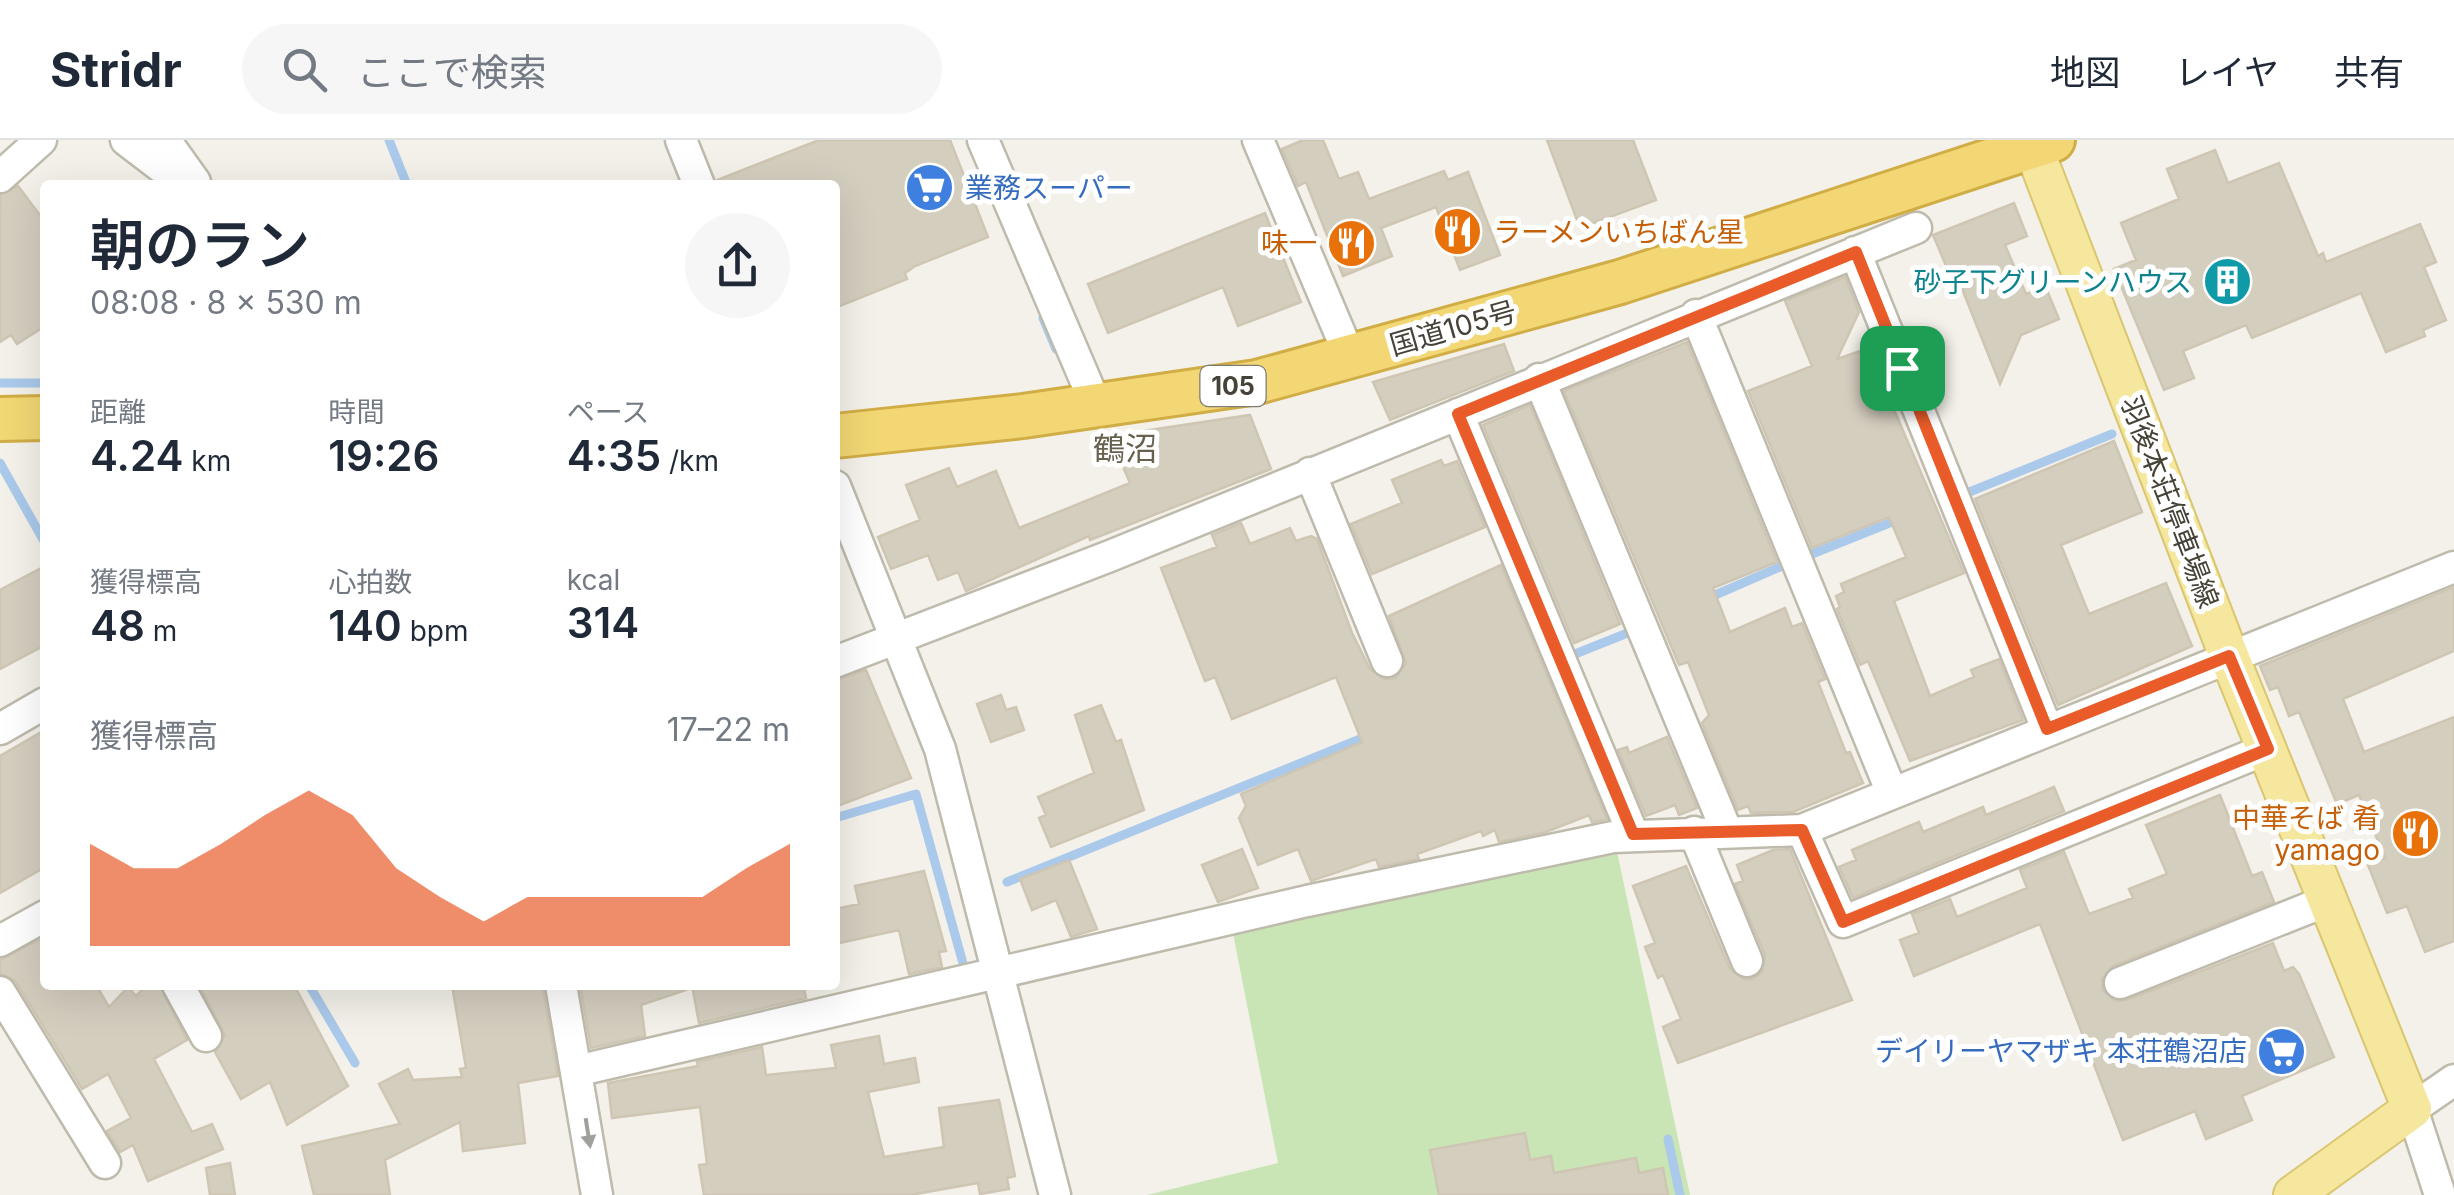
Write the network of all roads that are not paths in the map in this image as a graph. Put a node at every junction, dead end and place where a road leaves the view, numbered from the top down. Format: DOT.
graph roads {
  1 [pos="42,140"];
  2 [pos="126,140"];
  3 [pos="165,140"];
  4 [pos="185,140"];
  5 [pos="681,140"];
  6 [pos="984,140"];
  7 [pos="1258,140"];
  8 [pos="2039,142"];
  9 [pos="0,177"];
  10 [pos="188,180"];
  11 [pos="190,180"];
  12 [pos="191,180"];
  13 [pos="697,180"];
  14 [pos="1916,228"];
  15 [pos="1856,252"];
  16 [pos="1696,315"];
  17 [pos="1350,356"];
  18 [pos="1539,379"];
  19 [pos="1096,405"];
  20 [pos="1458,414"];
  21 [pos="40,418"];
  22 [pos="0,419"];
  23 [pos="840,435"];
  24 [pos="1310,473"];
  25 [pos="840,498"];
  26 [pos="2454,568"];
  27 [pos="897,638"];
  28 [pos="2229,656"];
  29 [pos="840,660"];
  30 [pos="1386,661"];
  31 [pos="40,706"];
  32 [pos="0,729"];
  33 [pos="2047,729"];
  34 [pos="2268,749"];
  35 [pos="1892,793"];
  36 [pos="1802,830"];
  37 [pos="1694,832"];
  38 [pos="1726,832"];
  39 [pos="1633,834"];
  40 [pos="2329,900"];
  41 [pos="40,919"];
  42 [pos="0,941"];
  43 [pos="1747,961"];
  44 [pos="999,974"];
  45 [pos="2120,983"];
  46 [pos="181,990"];
  47 [pos="562,990"];
  48 [pos="0,992"];
  49 [pos="206,1036"];
  50 [pos="576,1071"];
  51 [pos="2454,1080"];
  52 [pos="2412,1109"];
  53 [pos="105,1162"];
  54 [pos="598,1195"];
  55 [pos="1054,1195"];
  56 [pos="2293,1195"];
  57 [pos="2440,1195"];
  1 -- 9 [label="street"];
  2 -- 10 [label="street"];
  3 -- 11 [label="street"];
  4 -- 12 [label="street"];
  5 -- 13 [label="street"];
  6 -- 19 [label="street"];
  7 -- 17 [label="street"];
  8 -- 17 [label="highway, 国道105号 / 105"];
  8 -- 28 [label="main road, 羽後本荘停車場線"];
  14 -- 15 [label="street"];
  15 -- 16 [label="street"];
  15 -- 33 [label="street"];
  16 -- 18 [label="street"];
  16 -- 35 [label="street"];
  17 -- 19 [label="highway, 国道105号 / 105"];
  18 -- 20 [label="street"];
  18 -- 38 [label="street"];
  19 -- 23 [label="highway, 国道105号 / 105"];
  20 -- 24 [label="street"];
  20 -- 39 [label="street"];
  21 -- 22 [label="highway"];
  24 -- 27 [label="street"];
  24 -- 30 [label="street"];
  25 -- 27 [label="street"];
  26 -- 28 [label="street"];
  27 -- 29 [label="street"];
  27 -- 44 [label="street"];
  28 -- 33 [label="street"];
  28 -- 34 [label="main road, 羽後本荘停車場線"];
  31 -- 32 [label="street"];
  33 -- 35 [label="street"];
  34 -- 36 [label="street"];
  34 -- 40 [label="main road, 羽後本荘停車場線"];
  35 -- 36 [label="street"];
  36 -- 38 [label="street"];
  37 -- 38 [label="street"];
  37 -- 39 [label="street"];
  37 -- 43 [label="street"];
  39 -- 44 [label="street"];
  40 -- 45 [label="street"];
  40 -- 52 [label="main road, 羽後本荘停車場線"];
  41 -- 42 [label="street"];
  44 -- 50 [label="street"];
  44 -- 55 [label="street"];
  46 -- 49 [label="street"];
  47 -- 50 [label="street"];
  48 -- 53 [label="street"];
  50 -- 54 [label="street, one-way"];
  51 -- 52 [label="street"];
  52 -- 56 [label="main road"];
  52 -- 57 [label="street"];
}
